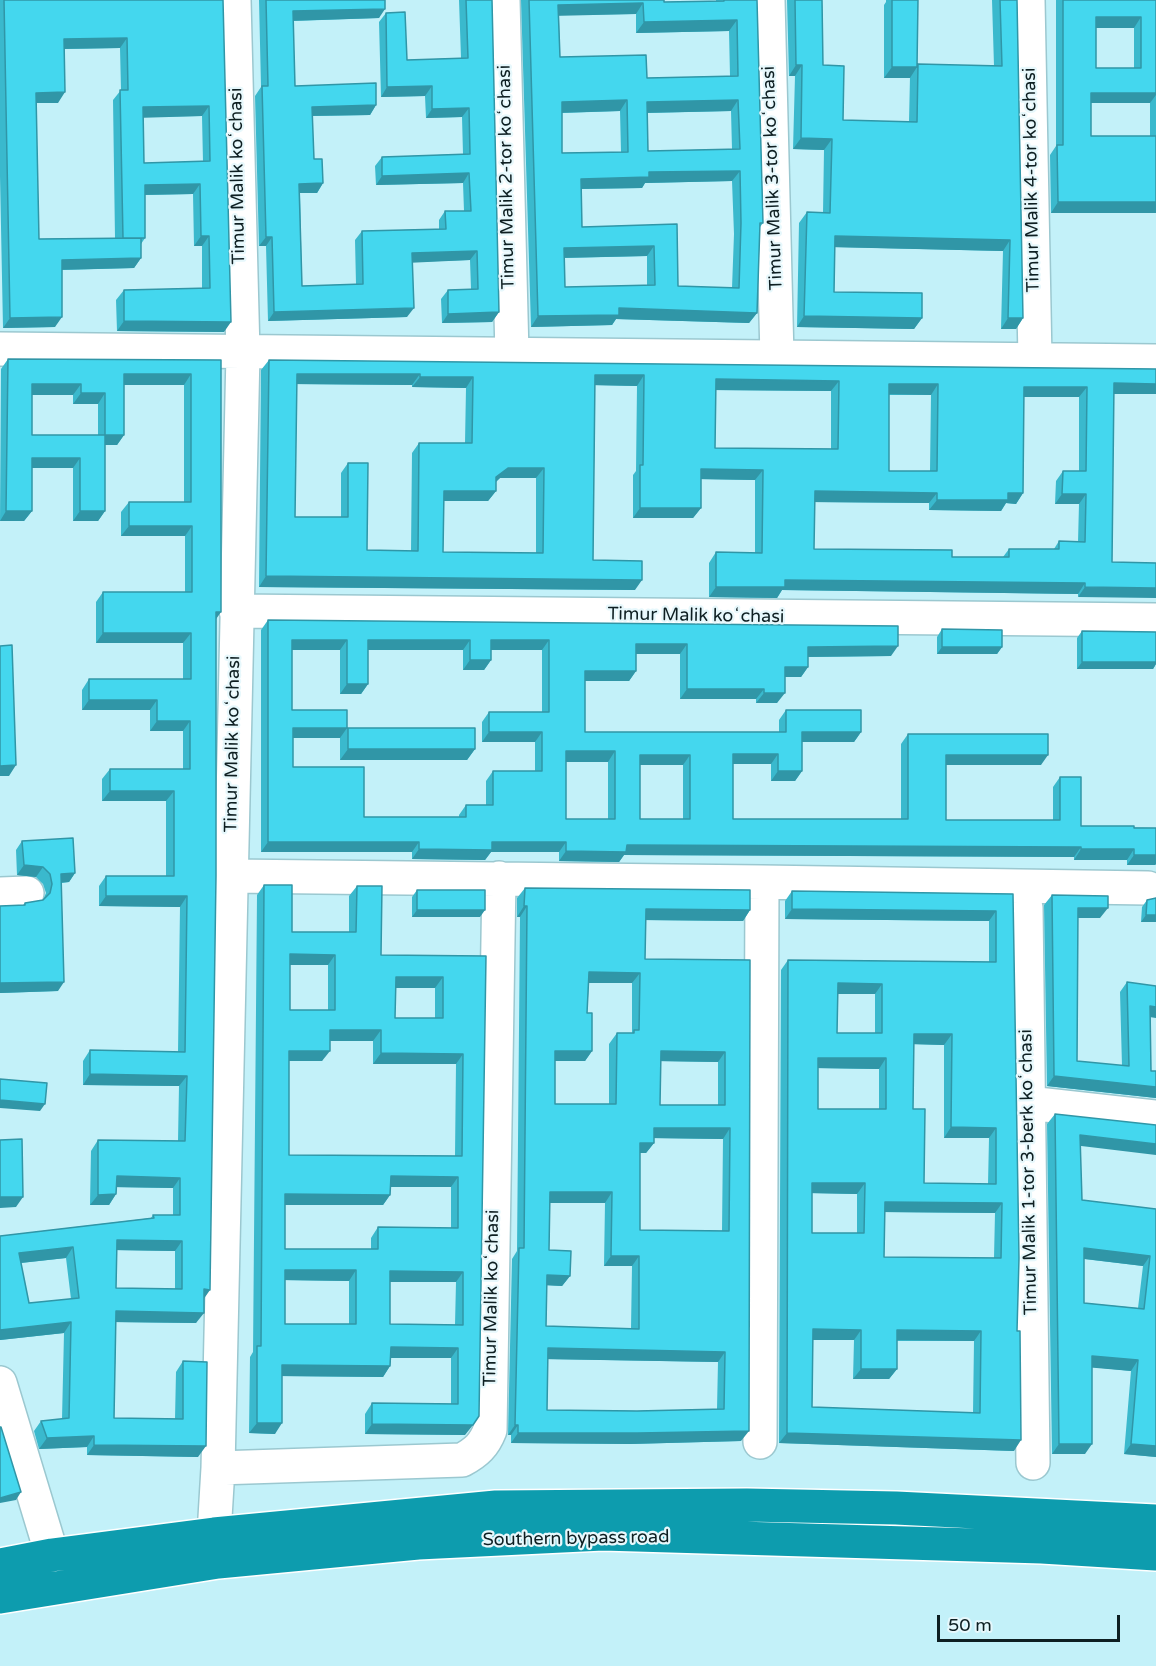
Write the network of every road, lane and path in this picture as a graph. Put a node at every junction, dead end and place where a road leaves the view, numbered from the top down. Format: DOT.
graph roads {
  1 [pos="234,0"];
  2 [pos="503,0"];
  3 [pos="768,0"];
  4 [pos="1028,0"];
  5 [pos="0,349"];
  6 [pos="243,353"];
  7 [pos="512,354"];
  8 [pos="777,357"];
  9 [pos="1035,359"];
  10 [pos="1156,361"];
  11 [pos="236,611"];
  12 [pos="1156,620"];
  13 [pos="230,876"];
  14 [pos="500,878"];
  15 [pos="762,882"];
  16 [pos="1013,886"];
  17 [pos="1148,888"];
  18 [pos="1028,1103"];
  19 [pos="1156,1116"];
  20 [pos="0,1383"];
  21 [pos="760,1442"];
  22 [pos="1033,1463"];
  23 [pos="218,1468"];
  24 [pos="1156,1521"];
  25 [pos="214,1534"];
  26 [pos="1156,1554"];
  27 [pos="52,1555"];
  28 [pos="0,1565"];
  29 [pos="0,1597"];
  1 -- 6 [label="street, Timur Malik koʻchasi"];
  2 -- 7 [label="street, Timur Malik 2-tor koʻchasi"];
  3 -- 8 [label="street, Timur Malik 3-tor koʻchasi"];
  4 -- 9 [label="street, Timur Malik 4-tor koʻchasi"];
  5 -- 6 [label="street"];
  6 -- 7 [label="street"];
  6 -- 11 [label="street, Timur Malik koʻchasi"];
  7 -- 8 [label="street"];
  8 -- 9 [label="street"];
  9 -- 10 [label="street"];
  11 -- 12 [label="street, Timur Malik koʻchasi"];
  11 -- 13 [label="street, Timur Malik koʻchasi"];
  13 -- 14 [label="street"];
  13 -- 23 [label="street, Timur Malik koʻchasi"];
  14 -- 15 [label="street"];
  14 -- 23 [label="street, Timur Malik koʻchasi"];
  15 -- 16 [label="street"];
  15 -- 21 [label="street"];
  16 -- 17 [label="street"];
  16 -- 18 [label="street, Timur Malik 1-tor 3-berk koʻchasi"];
  18 -- 19 [label="street"];
  18 -- 22 [label="street, Timur Malik 1-tor 3-berk koʻchasi"];
  20 -- 27 [label="street"];
  23 -- 25 [label="street, Timur Malik koʻchasi"];
  24 -- 25 [label="highway, Southern bypass road"];
  25 -- 27 [label="highway, Southern bypass road"];
  26 -- 29 [label="highway, Southern bypass road"];
  27 -- 28 [label="highway, Southern bypass road"];
}
